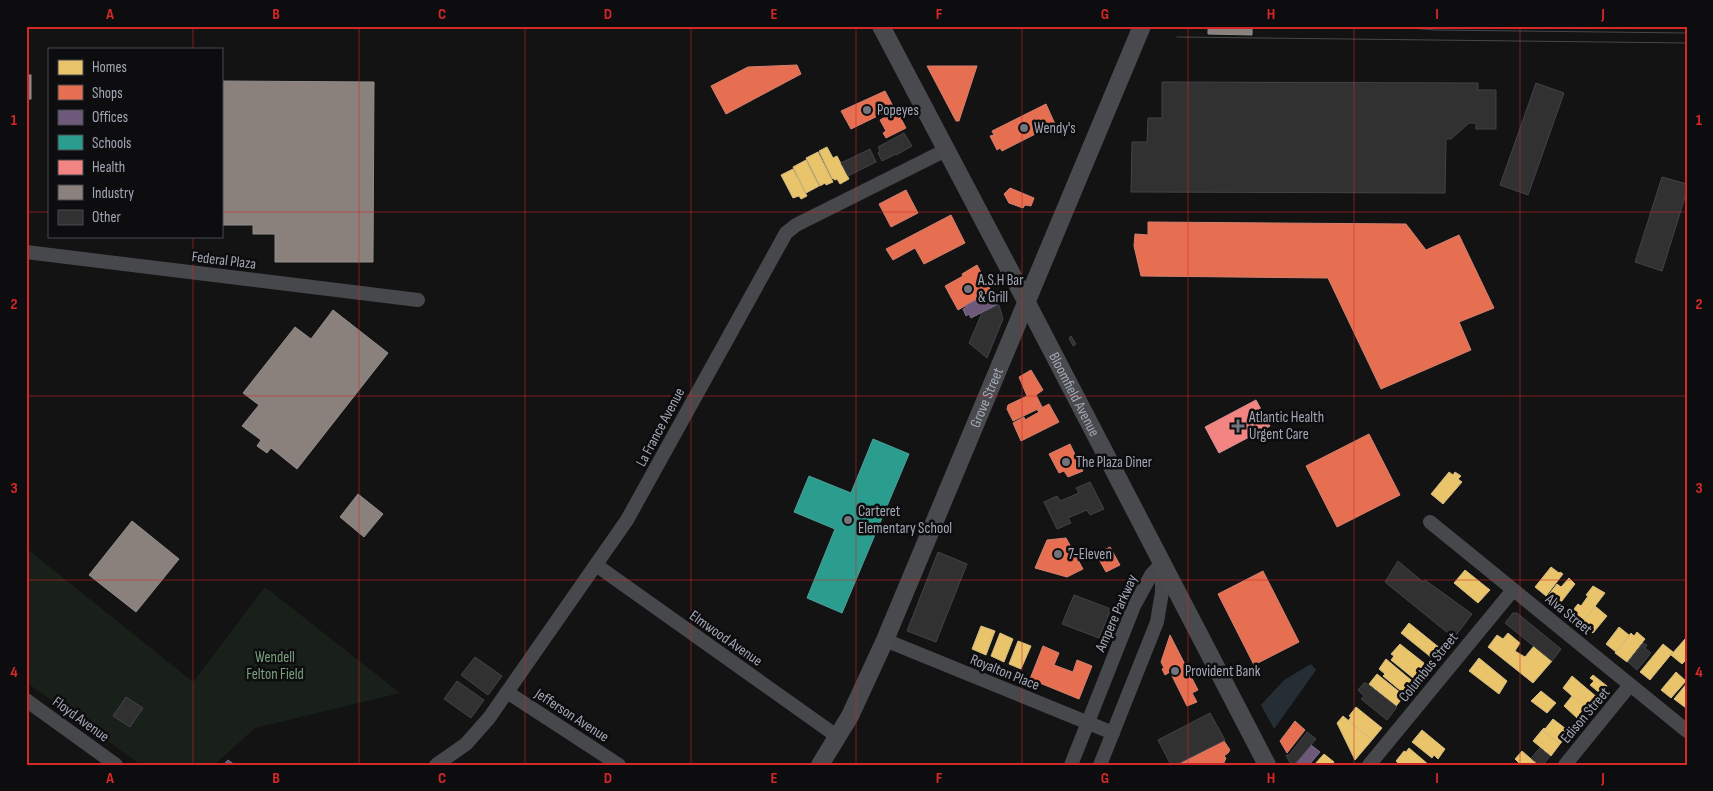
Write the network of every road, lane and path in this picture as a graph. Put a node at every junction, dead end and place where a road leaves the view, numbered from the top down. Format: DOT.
graph roads {
  1 [pos="881,26"];
  2 [pos="1142,26"];
  3 [pos="946,150"];
  4 [pos="26,252"];
  5 [pos="418,300"];
  6 [pos="1027,303"];
  7 [pos="1430,522"];
  8 [pos="1162,563"];
  9 [pos="596,565"];
  10 [pos="1513,590"];
  11 [pos="885,640"];
  12 [pos="1630,685"];
  13 [pos="507,692"];
  14 [pos="26,700"];
  15 [pos="1088,723"];
  16 [pos="1687,731"];
  17 [pos="1113,733"];
  18 [pos="838,736"];
  19 [pos="1266,764"];
  20 [pos="116,765"];
  21 [pos="436,765"];
  22 [pos="619,765"];
  23 [pos="820,765"];
  24 [pos="1071,765"];
  25 [pos="1100,765"];
  26 [pos="1369,765"];
  27 [pos="1565,765"];
  1 -- 3 [label="main road, Bloomfield Avenue"];
  2 -- 6 [label="main road, Grove Street"];
  3 -- 6 [label="main road, Bloomfield Avenue"];
  3 -- 9 [label="street, La France Avenue"];
  4 -- 5 [label="street, Federal Plaza"];
  6 -- 8 [label="main road, Bloomfield Avenue"];
  6 -- 11 [label="main road, Grove Street"];
  7 -- 10 [label="street, Alva Street"];
  8 -- 15 [label="street, Ampere Parkway"];
  8 -- 17 [label="street, Ampere Parkway"];
  8 -- 19 [label="main road, Bloomfield Avenue"];
  9 -- 13 [label="street, La France Avenue"];
  9 -- 18 [label="street, Elmwood Avenue"];
  10 -- 12 [label="street, Alva Street"];
  10 -- 26 [label="street, Columbus Street"];
  11 -- 15 [label="street, Royalton Place"];
  11 -- 18 [label="main road, Grove Street"];
  12 -- 16 [label="street, Alva Street"];
  12 -- 27 [label="street, Edison Street"];
  13 -- 21 [label="street, La France Avenue"];
  13 -- 22 [label="street, Jefferson Avenue"];
  14 -- 20 [label="street, Floyd Avenue"];
  15 -- 17 [label="street, Royalton Place"];
  15 -- 24 [label="street, Ampere Parkway"];
  17 -- 25 [label="street, Ampere Parkway"];
  18 -- 23 [label="main road, Grove Street"];
}
